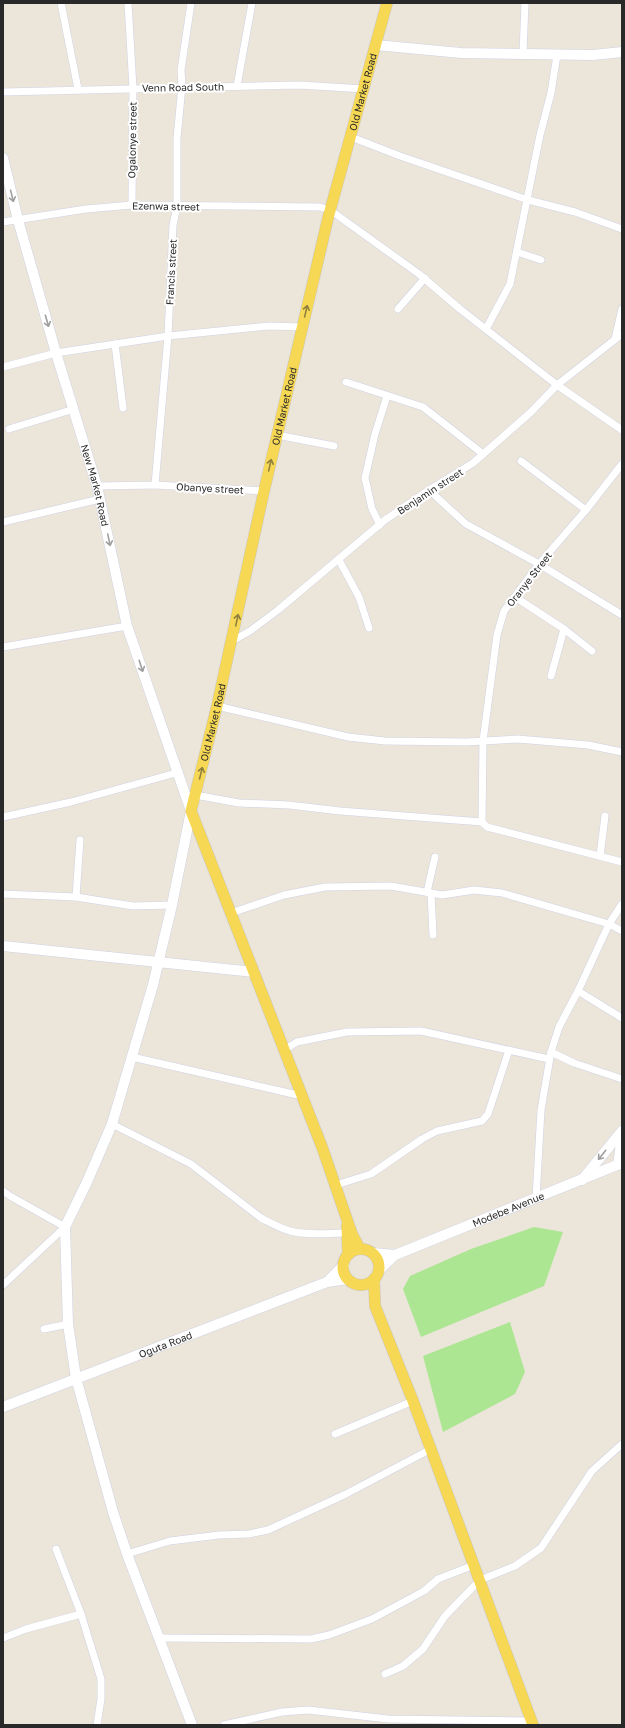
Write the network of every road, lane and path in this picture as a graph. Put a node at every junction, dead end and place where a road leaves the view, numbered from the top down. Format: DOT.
graph roads {
  1 [pos="61,3"];
  2 [pos="128,3"];
  3 [pos="191,3"];
  4 [pos="252,3"];
  5 [pos="387,3"];
  6 [pos="525,3"];
  7 [pos="376,45"];
  8 [pos="523,53"];
  9 [pos="620,54"];
  10 [pos="557,55"];
  11 [pos="182,86"];
  12 [pos="237,86"];
  13 [pos="133,88"];
  14 [pos="78,89"];
  15 [pos="364,89"];
  16 [pos="3,92"];
  17 [pos="351,137"];
  18 [pos="3,158"];
  19 [pos="528,200"];
  20 [pos="132,205"];
  21 [pos="177,207"];
  22 [pos="330,210"];
  23 [pos="18,220"];
  24 [pos="3,222"];
  25 [pos="622,229"];
  26 [pos="517,252"];
  27 [pos="541,260"];
  28 [pos="425,278"];
  29 [pos="398,309"];
  30 [pos="622,310"];
  31 [pos="303,327"];
  32 [pos="486,329"];
  33 [pos="622,334"];
  34 [pos="168,336"];
  35 [pos="615,338"];
  36 [pos="116,344"];
  37 [pos="56,353"];
  38 [pos="3,367"];
  39 [pos="346,382"];
  40 [pos="557,385"];
  41 [pos="387,396"];
  42 [pos="123,408"];
  43 [pos="74,409"];
  44 [pos="9,429"];
  45 [pos="622,430"];
  46 [pos="277,435"];
  47 [pos="334,446"];
  48 [pos="483,454"];
  49 [pos="521,461"];
  50 [pos="622,464"];
  51 [pos="155,485"];
  52 [pos="97,486"];
  53 [pos="429,490"];
  54 [pos="264,491"];
  55 [pos="100,499"];
  56 [pos="586,510"];
  57 [pos="3,522"];
  58 [pos="380,525"];
  59 [pos="339,560"];
  60 [pos="539,564"];
  61 [pos="515,596"];
  62 [pos="622,615"];
  63 [pos="127,626"];
  64 [pos="369,628"];
  65 [pos="564,629"];
  66 [pos="232,641"];
  67 [pos="3,647"];
  68 [pos="592,651"];
  69 [pos="551,676"];
  70 [pos="217,706"];
  71 [pos="483,741"];
  72 [pos="622,752"];
  73 [pos="176,773"];
  74 [pos="195,795"];
  75 [pos="191,811"];
  76 [pos="605,816"];
  77 [pos="3,817"];
  78 [pos="482,822"];
  79 [pos="80,840"];
  80 [pos="600,856"];
  81 [pos="435,857"];
  82 [pos="622,862"];
  83 [pos="429,893"];
  84 [pos="3,894"];
  85 [pos="76,897"];
  86 [pos="622,904"];
  87 [pos="172,905"];
  88 [pos="231,913"];
  89 [pos="609,924"];
  90 [pos="622,931"];
  91 [pos="432,935"];
  92 [pos="3,946"];
  93 [pos="158,962"];
  94 [pos="254,972"];
  95 [pos="578,991"];
  96 [pos="622,1018"];
  97 [pos="284,1050"];
  98 [pos="509,1050"];
  99 [pos="550,1056"];
  100 [pos="132,1057"];
  101 [pos="622,1079"];
  102 [pos="302,1096"];
  103 [pos="112,1124"];
  104 [pos="622,1131"];
  105 [pos="622,1136"];
  106 [pos="620,1164"];
  107 [pos="582,1180"];
  108 [pos="336,1185"];
  109 [pos="3,1190"];
  110 [pos="536,1198"];
  111 [pos="347,1217"];
  112 [pos="65,1227"];
  113 [pos="347,1233"];
  114 [pos="360,1248"];
  115 [pos="373,1252"];
  116 [pos="395,1255"];
  117 [pos="346,1260"];
  118 [pos="377,1275"];
  119 [pos="348,1279"];
  120 [pos="327,1282"];
  121 [pos="359,1284"];
  122 [pos="3,1285"];
  123 [pos="375,1306"];
  124 [pos="68,1324"];
  125 [pos="44,1329"];
  126 [pos="76,1378"];
  127 [pos="413,1401"];
  128 [pos="3,1407"];
  129 [pos="335,1434"];
  130 [pos="622,1444"];
  131 [pos="431,1449"];
  132 [pos="56,1549"];
  133 [pos="127,1554"];
  134 [pos="474,1565"];
  135 [pos="480,1580"];
  136 [pos="81,1614"];
  137 [pos="3,1638"];
  138 [pos="160,1638"];
  139 [pos="385,1674"];
  140 [pos="533,1723"];
  141 [pos="97,1725"];
  142 [pos="192,1725"];
  143 [pos="224,1725"];
  1 -- 14 [label="street"];
  2 -- 13 [label="street, Ogalonye street"];
  3 -- 11 [label="street, Francis street"];
  4 -- 12 [label="street"];
  5 -- 7 [label="main road, Old Market Road"];
  6 -- 8 [label="street"];
  7 -- 8 [label="street"];
  7 -- 15 [label="main road, Old Market Road"];
  8 -- 10 [label="street"];
  9 -- 10 [label="street"];
  10 -- 19 [label="street"];
  11 -- 12 [label="street, Venn Road South"];
  11 -- 13 [label="street, Venn Road South"];
  11 -- 21 [label="street, Francis street"];
  12 -- 15 [label="street, Venn Road South"];
  13 -- 14 [label="street, Venn Road South"];
  13 -- 20 [label="street, Ogalonye street"];
  14 -- 16 [label="street, Venn Road South"];
  15 -- 17 [label="main road, Old Market Road"];
  17 -- 19 [label="street"];
  17 -- 22 [label="main road, Old Market Road"];
  18 -- 23 [label="street, New Market Road, one-way"];
  19 -- 25 [label="street"];
  19 -- 26 [label="street"];
  20 -- 21 [label="street, Ezenwa street"];
  20 -- 23 [label="street, Ezenwa street"];
  21 -- 22 [label="street, Ezenwa street"];
  21 -- 34 [label="street, Francis street"];
  22 -- 28 [label="street"];
  31 -- 22 [label="main road, Old Market Road, one-way"];
  23 -- 24 [label="street, Ezenwa street"];
  23 -- 37 [label="street, New Market Road, one-way"];
  26 -- 27 [label="street"];
  26 -- 32 [label="street"];
  28 -- 29 [label="street"];
  28 -- 32 [label="street"];
  30 -- 35 [label="street"];
  31 -- 34 [label="street"];
  31 -- 46 [label="main road, Old Market Road"];
  32 -- 40 [label="street"];
  33 -- 35 [label="street, Benjamin street"];
  34 -- 36 [label="street"];
  34 -- 51 [label="street, Francis street"];
  35 -- 40 [label="street, Benjamin street"];
  36 -- 37 [label="street"];
  36 -- 42 [label="street"];
  37 -- 38 [label="street"];
  37 -- 43 [label="street, New Market Road"];
  39 -- 41 [label="street"];
  40 -- 45 [label="street"];
  40 -- 48 [label="street, Benjamin street"];
  41 -- 48 [label="street"];
  41 -- 58 [label="street"];
  43 -- 44 [label="street"];
  43 -- 52 [label="street, New Market Road"];
  46 -- 47 [label="street"];
  54 -- 46 [label="main road, Old Market Road, one-way"];
  48 -- 53 [label="street, Benjamin street"];
  49 -- 56 [label="street"];
  50 -- 56 [label="street, Oranye Street"];
  51 -- 52 [label="street"];
  51 -- 54 [label="street, Obanye street"];
  52 -- 55 [label="street, New Market Road"];
  53 -- 58 [label="street, Benjamin street"];
  53 -- 60 [label="street"];
  66 -- 54 [label="main road, Old Market Road, one-way"];
  55 -- 57 [label="street"];
  55 -- 63 [label="street, New Market Road, one-way"];
  56 -- 60 [label="street, Oranye Street"];
  58 -- 59 [label="street, Benjamin street"];
  59 -- 64 [label="street"];
  59 -- 66 [label="street, Benjamin street"];
  60 -- 61 [label="street, Oranye Street"];
  60 -- 62 [label="street"];
  61 -- 65 [label="street"];
  61 -- 71 [label="street, Oranye Street"];
  63 -- 67 [label="street"];
  63 -- 73 [label="street, New Market Road, one-way"];
  65 -- 68 [label="street"];
  65 -- 69 [label="street"];
  66 -- 70 [label="main road, Old Market Road"];
  70 -- 71 [label="street"];
  74 -- 70 [label="main road, Old Market Road, one-way"];
  71 -- 72 [label="street"];
  71 -- 78 [label="street, Oranye Street"];
  73 -- 75 [label="street, New Market Road"];
  73 -- 77 [label="street"];
  74 -- 75 [label="main road, Old Market Road"];
  74 -- 78 [label="street"];
  75 -- 87 [label="street"];
  75 -- 88 [label="main road"];
  76 -- 80 [label="street"];
  78 -- 80 [label="street"];
  79 -- 85 [label="street"];
  80 -- 82 [label="street"];
  81 -- 83 [label="street"];
  83 -- 88 [label="street"];
  83 -- 89 [label="street"];
  83 -- 91 [label="street"];
  84 -- 85 [label="street"];
  85 -- 87 [label="street"];
  86 -- 89 [label="street"];
  87 -- 93 [label="street"];
  88 -- 94 [label="main road"];
  89 -- 90 [label="street"];
  89 -- 95 [label="street"];
  92 -- 93 [label="street"];
  93 -- 94 [label="street"];
  93 -- 100 [label="street"];
  94 -- 97 [label="main road"];
  95 -- 96 [label="street"];
  95 -- 99 [label="street"];
  97 -- 98 [label="street"];
  97 -- 102 [label="main road"];
  98 -- 99 [label="street"];
  98 -- 108 [label="street"];
  99 -- 101 [label="street"];
  99 -- 110 [label="street"];
  100 -- 102 [label="street"];
  100 -- 103 [label="street"];
  102 -- 108 [label="main road"];
  103 -- 112 [label="street"];
  103 -- 113 [label="street"];
  104 -- 107 [label="street, one-way"];
  105 -- 106 [label="street"];
  106 -- 107 [label="street, Modebe Avenue"];
  107 -- 110 [label="street, Modebe Avenue"];
  108 -- 111 [label="main road"];
  109 -- 112 [label="street"];
  110 -- 116 [label="street, Modebe Avenue"];
  111 -- 113 [label="main road"];
  111 -- 114 [label="main road"];
  112 -- 122 [label="street"];
  112 -- 124 [label="street"];
  113 -- 117 [label="main road"];
  114 -- 115 [label="main road"];
  114 -- 117 [label="main road"];
  115 -- 116 [label="street"];
  115 -- 118 [label="main road"];
  116 -- 118 [label="street"];
  117 -- 119 [label="main road"];
  117 -- 120 [label="street"];
  118 -- 121 [label="main road"];
  118 -- 123 [label="main road"];
  119 -- 120 [label="street"];
  119 -- 121 [label="main road"];
  120 -- 126 [label="street, Oguta Road"];
  121 -- 123 [label="main road"];
  123 -- 127 [label="main road"];
  124 -- 125 [label="street"];
  124 -- 126 [label="street"];
  126 -- 128 [label="street, Oguta Road"];
  126 -- 133 [label="street"];
  127 -- 129 [label="street"];
  127 -- 131 [label="main road"];
  130 -- 135 [label="street"];
  131 -- 133 [label="street"];
  131 -- 134 [label="main road"];
  132 -- 136 [label="street"];
  133 -- 138 [label="street"];
  134 -- 135 [label="main road"];
  134 -- 138 [label="street"];
  135 -- 139 [label="street"];
  135 -- 140 [label="main road"];
  136 -- 137 [label="street"];
  136 -- 141 [label="street"];
  138 -- 142 [label="street"];
  140 -- 143 [label="street"];
}
